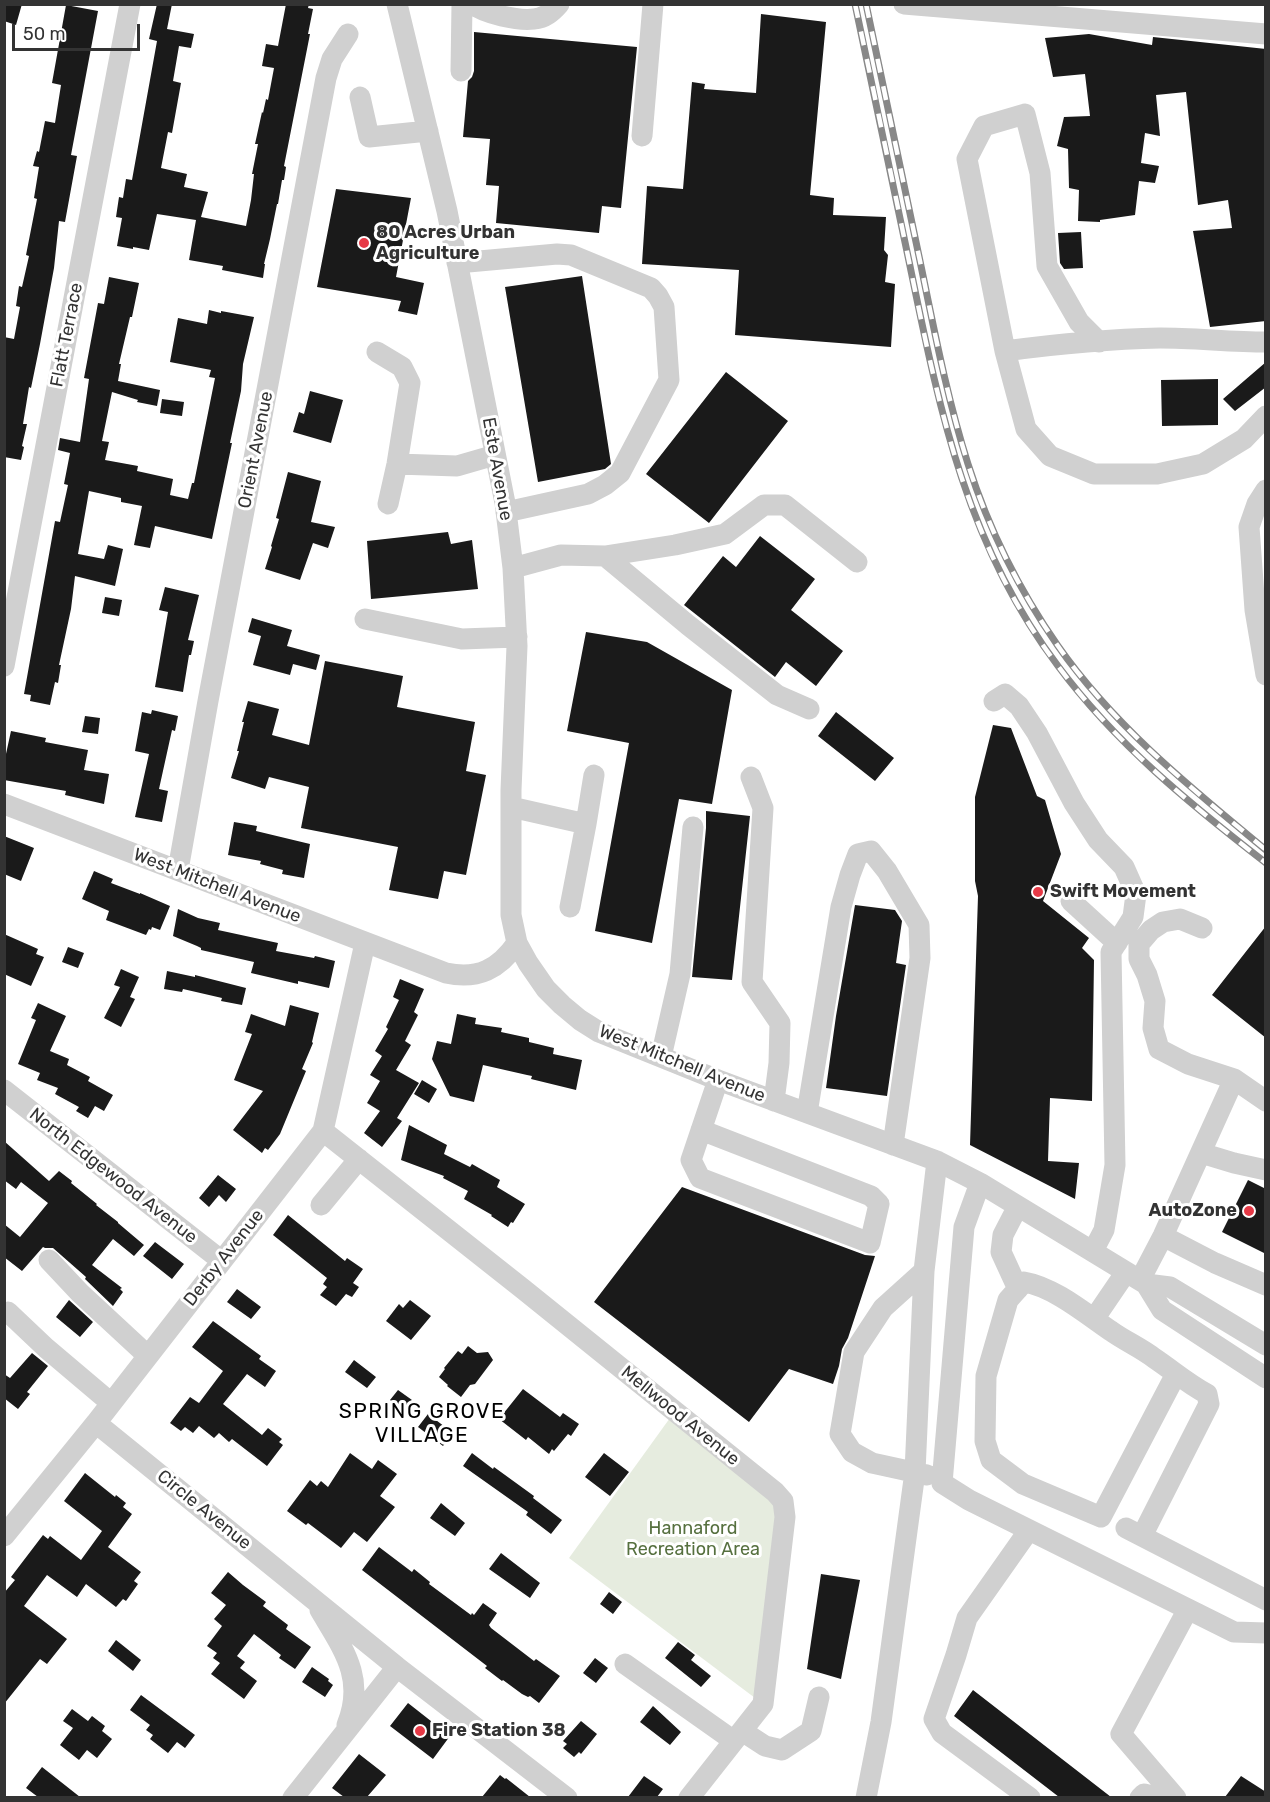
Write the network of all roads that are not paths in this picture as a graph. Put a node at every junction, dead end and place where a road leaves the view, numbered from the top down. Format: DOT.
graph roads {
  1 [pos="130,4"];
  2 [pos="398,4"];
  3 [pos="462,4"];
  4 [pos="472,4"];
  5 [pos="559,4"];
  6 [pos="653,4"];
  7 [pos="904,4"];
  8 [pos="957,7"];
  9 [pos="348,34"];
  10 [pos="1266,34"];
  11 [pos="461,71"];
  12 [pos="360,97"];
  13 [pos="428,131"];
  14 [pos="642,136"];
  15 [pos="457,263"];
  16 [pos="1099,342"];
  17 [pos="1266,342"];
  18 [pos="1005,351"];
  19 [pos="377,352"];
  20 [pos="1266,416"];
  21 [pos="495,455"];
  22 [pos="397,464"];
  23 [pos="1266,490"];
  24 [pos="388,504"];
  25 [pos="506,512"];
  26 [pos="605,556"];
  27 [pos="857,562"];
  28 [pos="513,568"];
  29 [pos="365,619"];
  30 [pos="517,637"];
  31 [pos="4,666"];
  32 [pos="1266,675"];
  33 [pos="994,701"];
  34 [pos="809,709"];
  35 [pos="594,775"];
  36 [pos="751,777"];
  37 [pos="4,804"];
  38 [pos="511,807"];
  39 [pos="586,824"];
  40 [pos="693,827"];
  41 [pos="178,870"];
  42 [pos="1071,901"];
  43 [pos="570,907"];
  44 [pos="1202,928"];
  45 [pos="365,943"];
  46 [pos="517,943"];
  47 [pos="1117,943"];
  48 [pos="660,1057"];
  49 [pos="1234,1079"];
  50 [pos="718,1080"];
  51 [pos="4,1090"];
  52 [pos="774,1101"];
  53 [pos="1266,1101"];
  54 [pos="807,1113"];
  55 [pos="701,1130"];
  56 [pos="323,1131"];
  57 [pos="893,1145"];
  58 [pos="1201,1153"];
  59 [pos="359,1159"];
  60 [pos="937,1161"];
  61 [pos="1266,1170"];
  62 [pos="980,1183"];
  63 [pos="321,1206"];
  64 [pos="1018,1206"];
  65 [pos="1163,1236"];
  66 [pos="1093,1251"];
  67 [pos="49,1260"];
  68 [pos="222,1261"];
  69 [pos="924,1271"];
  70 [pos="1138,1279"];
  71 [pos="1266,1285"];
  72 [pos="1018,1289"];
  73 [pos="8,1312"];
  74 [pos="1094,1320"];
  75 [pos="1266,1345"];
  76 [pos="148,1356"];
  77 [pos="1176,1374"];
  78 [pos="1266,1378"];
  79 [pos="111,1403"];
  80 [pos="96,1423"];
  81 [pos="915,1472"];
  82 [pos="943,1479"];
  83 [pos="1029,1530"];
  84 [pos="4,1536"];
  85 [pos="312,1597"];
  86 [pos="1266,1600"];
  87 [pos="1188,1609"];
  88 [pos="1266,1633"];
  89 [pos="626,1664"];
  90 [pos="397,1667"];
  91 [pos="819,1698"];
  92 [pos="738,1736"];
  93 [pos="336,1745"];
  94 [pos="293,1797"];
  95 [pos="567,1797"];
  96 [pos="689,1797"];
  97 [pos="866,1797"];
  98 [pos="1030,1797"];
  99 [pos="1140,1797"];
  100 [pos="1160,1797"];
  101 [pos="1176,1797"];
  1 -- 31 [label="street, Flatt Terrace"];
  2 -- 13 [label="street, Este Avenue"];
  3 -- 11 [label="street"];
  4 -- 5 [label="street"];
  6 -- 14 [label="street"];
  7 -- 8 [label="street"];
  8 -- 10 [label="street"];
  9 -- 41 [label="street, Orient Avenue"];
  12 -- 13 [label="street"];
  13 -- 15 [label="street, Este Avenue"];
  15 -- 21 [label="street, Este Avenue"];
  15 -- 25 [label="street"];
  16 -- 17 [label="street"];
  16 -- 18 [label="street"];
  16 -- 18 [label="street"];
  18 -- 20 [label="street"];
  19 -- 22 [label="street"];
  21 -- 22 [label="street"];
  21 -- 25 [label="street, Este Avenue"];
  22 -- 24 [label="street"];
  23 -- 32 [label="street"];
  25 -- 28 [label="street, Este Avenue"];
  26 -- 27 [label="street"];
  26 -- 28 [label="street"];
  26 -- 34 [label="street"];
  28 -- 30 [label="street, Este Avenue"];
  29 -- 30 [label="street"];
  30 -- 38 [label="street, Este Avenue"];
  33 -- 47 [label="street"];
  35 -- 39 [label="street"];
  36 -- 52 [label="street"];
  37 -- 41 [label="street, West Mitchell Avenue"];
  38 -- 39 [label="street"];
  38 -- 46 [label="street, Este Avenue"];
  39 -- 43 [label="street"];
  40 -- 48 [label="street"];
  41 -- 45 [label="street, West Mitchell Avenue"];
  42 -- 47 [label="street"];
  44 -- 49 [label="street"];
  45 -- 46 [label="street, West Mitchell Avenue"];
  45 -- 56 [label="street, Derby Avenue"];
  46 -- 48 [label="street, West Mitchell Avenue"];
  47 -- 66 [label="street"];
  48 -- 50 [label="street, West Mitchell Avenue"];
  49 -- 53 [label="street"];
  49 -- 58 [label="street"];
  50 -- 52 [label="street, West Mitchell Avenue"];
  50 -- 55 [label="street"];
  51 -- 68 [label="street, North Edgewood Avenue"];
  52 -- 54 [label="street, West Mitchell Avenue"];
  54 -- 57 [label="street, West Mitchell Avenue"];
  54 -- 57 [label="street"];
  55 -- 55 [label="street"];
  56 -- 59 [label="street, Mellwood Avenue"];
  56 -- 68 [label="street, Derby Avenue"];
  57 -- 60 [label="street, West Mitchell Avenue"];
  58 -- 61 [label="street"];
  58 -- 65 [label="street"];
  59 -- 63 [label="street"];
  59 -- 92 [label="street, Mellwood Avenue"];
  60 -- 62 [label="street, West Mitchell Avenue"];
  60 -- 69 [label="street"];
  62 -- 64 [label="street, West Mitchell Avenue"];
  62 -- 82 [label="street"];
  64 -- 66 [label="street, West Mitchell Avenue"];
  64 -- 72 [label="street"];
  65 -- 70 [label="street"];
  65 -- 71 [label="street"];
  66 -- 70 [label="street, West Mitchell Avenue"];
  67 -- 76 [label="street"];
  68 -- 76 [label="street, Derby Avenue"];
  69 -- 81 [label="street"];
  69 -- 81 [label="street"];
  70 -- 74 [label="street"];
  70 -- 75 [label="street, West Mitchell Avenue"];
  70 -- 78 [label="street, West Mitchell Avenue"];
  72 -- 74 [label="street"];
  72 -- 77 [label="street"];
  73 -- 79 [label="street"];
  74 -- 77 [label="street"];
  76 -- 79 [label="street, Derby Avenue"];
  77 -- 86 [label="street"];
  79 -- 80 [label="street, Derby Avenue"];
  80 -- 84 [label="street, Derby Avenue"];
  80 -- 85 [label="street, Circle Avenue"];
  81 -- 82 [label="street"];
  81 -- 97 [label="street"];
  82 -- 83 [label="street"];
  83 -- 87 [label="street"];
  83 -- 98 [label="street"];
  85 -- 90 [label="street, Circle Avenue"];
  85 -- 93 [label="street, Circle Avenue"];
  87 -- 88 [label="street"];
  87 -- 101 [label="street"];
  89 -- 92 [label="street"];
  90 -- 93 [label="street, Circle Avenue"];
  90 -- 95 [label="street"];
  91 -- 92 [label="street"];
  92 -- 96 [label="street, Mellwood Avenue"];
  93 -- 94 [label="street, Circle Avenue"];
  99 -- 100 [label="street"];
}
